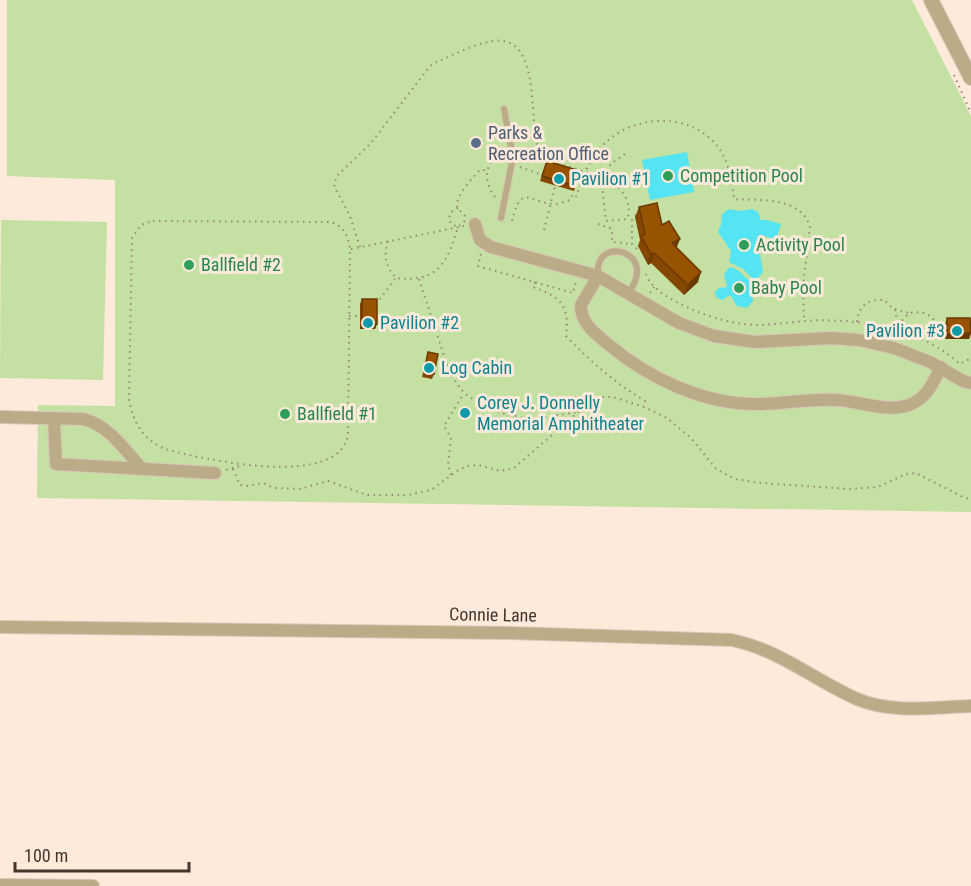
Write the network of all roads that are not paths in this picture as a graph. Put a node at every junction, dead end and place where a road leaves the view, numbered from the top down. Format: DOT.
graph roads {
  1 [pos="930,0"];
  2 [pos="971,78"];
  3 [pos="504,109"];
  4 [pos="501,218"];
  5 [pos="475,224"];
  6 [pos="598,276"];
  7 [pos="627,293"];
  8 [pos="940,368"];
  9 [pos="971,383"];
  10 [pos="0,417"];
  11 [pos="54,418"];
  12 [pos="142,469"];
  13 [pos="215,473"];
  14 [pos="0,627"];
  15 [pos="971,706"];
  16 [pos="0,885"];
  17 [pos="93,886"];
  1 -- 2 [label="street"];
  3 -- 4 [label="lane"];
  5 -- 6 [label="street"];
  6 -- 7 [label="street"];
  6 -- 7 [label="lane"];
  6 -- 8 [label="street"];
  7 -- 8 [label="street"];
  8 -- 9 [label="street"];
  10 -- 11 [label="street"];
  11 -- 12 [label="street"];
  11 -- 12 [label="street"];
  12 -- 13 [label="street"];
  14 -- 15 [label="street, Connie Lane"];
  16 -- 17 [label="street"];
}
